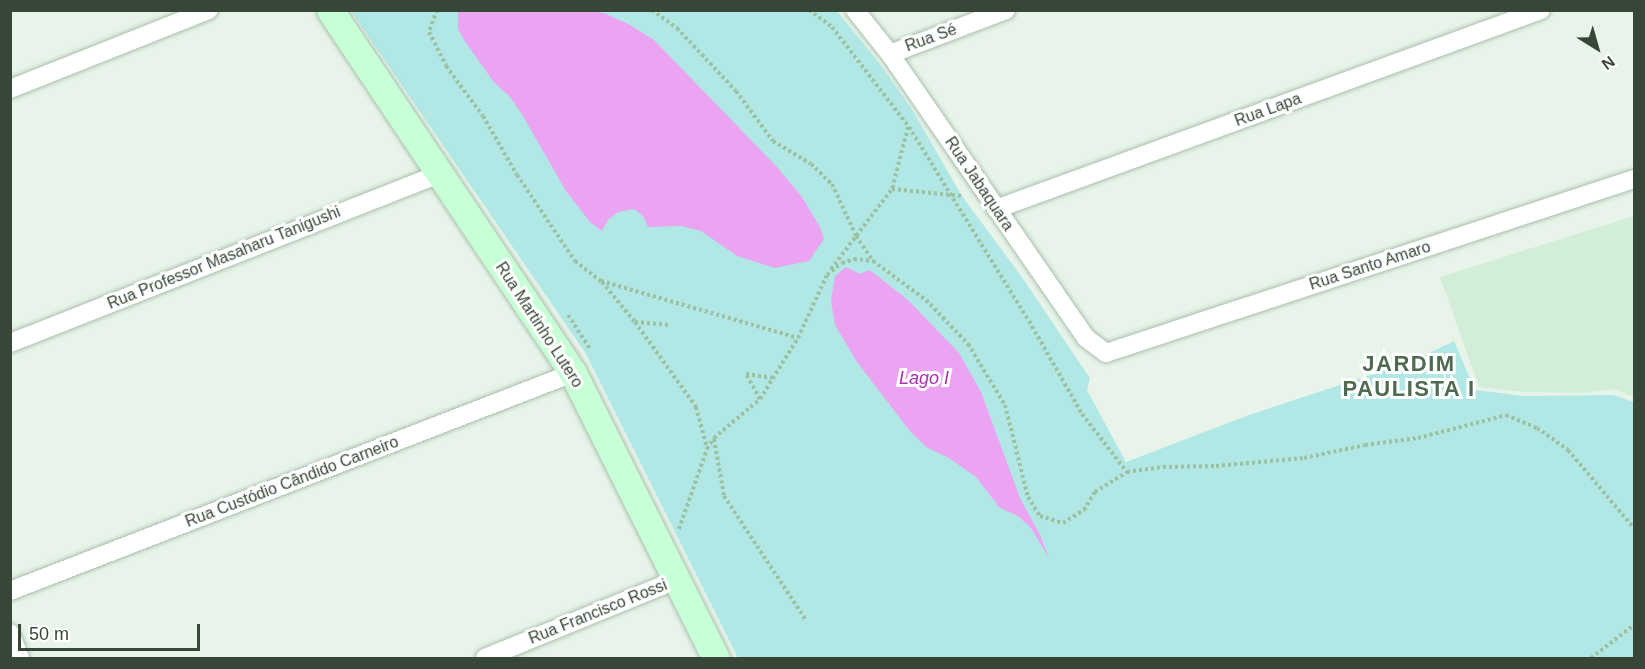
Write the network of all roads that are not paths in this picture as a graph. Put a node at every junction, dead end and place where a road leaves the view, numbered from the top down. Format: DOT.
graph roads {
  1 [pos="209,10"];
  2 [pos="330,10"];
  3 [pos="855,10"];
  4 [pos="1006,10"];
  5 [pos="1541,10"];
  6 [pos="890,54"];
  7 [pos="10,89"];
  8 [pos="438,174"];
  9 [pos="1635,179"];
  10 [pos="996,209"];
  11 [pos="10,343"];
  12 [pos="1106,353"];
  13 [pos="573,373"];
  14 [pos="679,579"];
  15 [pos="10,591"];
  16 [pos="10,633"];
  17 [pos="20,658"];
  18 [pos="485,658"];
  19 [pos="716,658"];
  1 -- 7 [label="street"];
  2 -- 8 [label="street, Rua Martinho Lutero"];
  3 -- 6 [label="street, Rua Jabaquara"];
  4 -- 6 [label="street, Rua Sé"];
  5 -- 10 [label="street, Rua Lapa"];
  6 -- 10 [label="street, Rua Jabaquara"];
  8 -- 11 [label="street, Rua Professor Masaharu Tanigushi"];
  8 -- 13 [label="street, Rua Martinho Lutero"];
  9 -- 12 [label="street, Rua Santo Amaro"];
  10 -- 12 [label="street, Rua Jabaquara"];
  13 -- 14 [label="street, Rua Martinho Lutero"];
  13 -- 15 [label="street, Rua Custódio Cândido Carneiro"];
  14 -- 18 [label="street, Rua Francisco Rossi"];
  14 -- 19 [label="street, Rua Martinho Lutero"];
  16 -- 17 [label="street"];
}
